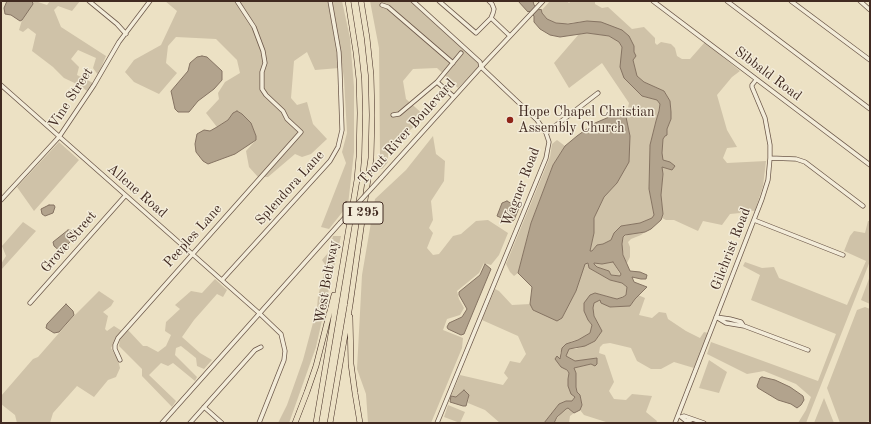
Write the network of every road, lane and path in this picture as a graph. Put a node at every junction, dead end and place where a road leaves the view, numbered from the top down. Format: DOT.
graph roads {
  1 [pos="89,1"];
  2 [pos="150,1"];
  3 [pos="237,1"];
  4 [pos="330,1"];
  5 [pos="348,1"];
  6 [pos="361,1"];
  7 [pos="413,1"];
  8 [pos="439,1"];
  9 [pos="489,1"];
  10 [pos="543,1"];
  11 [pos="653,1"];
  12 [pos="727,1"];
  13 [pos="860,1"];
  14 [pos="794,2"];
  15 [pos="382,5"];
  16 [pos="870,10"];
  17 [pos="491,18"];
  18 [pos="126,34"];
  19 [pos="510,36"];
  20 [pos="462,53"];
  21 [pos="870,60"];
  22 [pos="453,63"];
  23 [pos="481,67"];
  24 [pos="756,80"];
  25 [pos="437,82"];
  26 [pos="1,85"];
  27 [pos="598,93"];
  28 [pos="453,96"];
  29 [pos="870,109"];
  30 [pos="394,116"];
  31 [pos="546,133"];
  32 [pos="59,137"];
  33 [pos="770,158"];
  34 [pos="870,165"];
  35 [pos="125,196"];
  36 [pos="1,200"];
  37 [pos="863,206"];
  38 [pos="754,220"];
  39 [pos="192,254"];
  40 [pos="843,255"];
  41 [pos="341,272"];
  42 [pos="222,280"];
  43 [pos="30,303"];
  44 [pos="350,305"];
  45 [pos="260,313"];
  46 [pos="716,317"];
  47 [pos="262,347"];
  48 [pos="808,350"];
  49 [pos="120,360"];
  50 [pos="204,407"];
  51 [pos="680,417"];
  52 [pos="162,423"];
  53 [pos="190,423"];
  54 [pos="222,423"];
  55 [pos="259,423"];
  56 [pos="295,423"];
  57 [pos="316,423"];
  58 [pos="330,423"];
  59 [pos="360,423"];
  60 [pos="437,423"];
  61 [pos="675,423"];
  62 [pos="704,423"];
  1 -- 18 [label="street"];
  2 -- 18 [label="street, Vine Street"];
  3 -- 39 [label="street, Peeples Lane"];
  4 -- 42 [label="street, Splendora Lane"];
  5 -- 41 [label="highway, West Beltway / I 295"];
  6 -- 44 [label="highway, West Beltway / I 295"];
  7 -- 23 [label="street, Wagner Road"];
  8 -- 17 [label="street"];
  9 -- 17 [label="street"];
  10 -- 19 [label="street, Trout River Boulevard"];
  11 -- 24 [label="street, Sibbald Road"];
  12 -- 29 [label="street"];
  13 -- 16 [label="street"];
  14 -- 21 [label="street"];
  15 -- 22 [label="street"];
  17 -- 19 [label="street"];
  18 -- 32 [label="street, Vine Street"];
  19 -- 23 [label="street, Trout River Boulevard"];
  20 -- 22 [label="street"];
  22 -- 25 [label="street"];
  23 -- 28 [label="street, Trout River Boulevard"];
  23 -- 31 [label="street, Wagner Road"];
  24 -- 33 [label="street, Gilchrist Road"];
  24 -- 34 [label="street, Sibbald Road"];
  25 -- 28 [label="street"];
  25 -- 30 [label="street"];
  26 -- 32 [label="street, Allene Road"];
  27 -- 31 [label="street"];
  28 -- 45 [label="street, Trout River Boulevard, bridge"];
  31 -- 60 [label="street, Wagner Road"];
  32 -- 35 [label="street, Allene Road"];
  32 -- 36 [label="street, Vine Street"];
  33 -- 37 [label="street"];
  33 -- 38 [label="street, Gilchrist Road"];
  35 -- 39 [label="street, Allene Road"];
  35 -- 43 [label="street, Grove Street"];
  38 -- 40 [label="street"];
  38 -- 46 [label="street, Gilchrist Road"];
  39 -- 42 [label="street, Allene Road"];
  39 -- 49 [label="street, Peeples Lane"];
  41 -- 56 [label="highway"];
  41 -- 57 [label="highway, West Beltway / I 295"];
  42 -- 45 [label="street, Allene Road"];
  44 -- 58 [label="highway, West Beltway / I 295"];
  44 -- 59 [label="highway"];
  45 -- 52 [label="street, Trout River Boulevard"];
  45 -- 55 [label="street, Allene Road"];
  46 -- 48 [label="street"];
  46 -- 51 [label="street, Gilchrist Road"];
  47 -- 50 [label="street"];
  50 -- 53 [label="street"];
  50 -- 54 [label="street"];
  51 -- 61 [label="street, Gilchrist Road"];
  51 -- 62 [label="street"];
}
